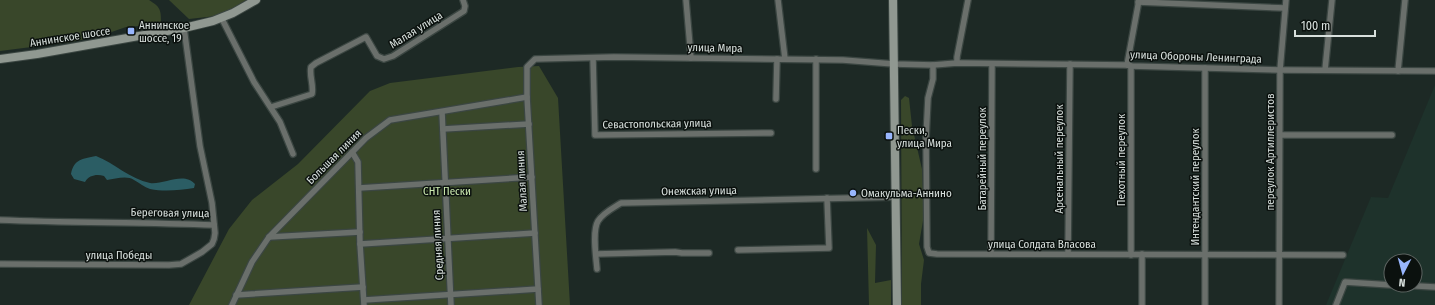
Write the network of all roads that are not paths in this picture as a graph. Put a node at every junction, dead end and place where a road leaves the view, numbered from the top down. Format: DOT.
graph roads {
  1 [pos="256,0"];
  2 [pos="463,0"];
  3 [pos="686,0"];
  4 [pos="778,0"];
  5 [pos="893,0"];
  6 [pos="968,0"];
  7 [pos="1286,0"];
  8 [pos="1332,0"];
  9 [pos="1405,0"];
  10 [pos="1138,1"];
  11 [pos="1285,8"];
  12 [pos="221,17"];
  13 [pos="184,28"];
  14 [pos="593,58"];
  15 [pos="691,58"];
  16 [pos="0,59"];
  17 [pos="535,59"];
  18 [pos="777,59"];
  19 [pos="785,59"];
  20 [pos="816,59"];
  21 [pos="957,63"];
  22 [pos="992,64"];
  23 [pos="1070,64"];
  24 [pos="933,65"];
  25 [pos="1129,65"];
  26 [pos="894,66"];
  27 [pos="1205,68"];
  28 [pos="1280,70"];
  29 [pos="1325,70"];
  30 [pos="1398,71"];
  31 [pos="1435,71"];
  32 [pos="527,97"];
  33 [pos="776,99"];
  34 [pos="271,107"];
  35 [pos="442,112"];
  36 [pos="529,124"];
  37 [pos="442,129"];
  38 [pos="771,133"];
  39 [pos="1392,135"];
  40 [pos="1280,136"];
  41 [pos="352,152"];
  42 [pos="293,154"];
  43 [pos="816,169"];
  44 [pos="532,177"];
  45 [pos="445,182"];
  46 [pos="359,188"];
  47 [pos="896,197"];
  48 [pos="827,198"];
  49 [pos="0,220"];
  50 [pos="214,226"];
  51 [pos="360,232"];
  52 [pos="535,233"];
  53 [pos="269,237"];
  54 [pos="448,238"];
  55 [pos="360,244"];
  56 [pos="738,250"];
  57 [pos="709,253"];
  58 [pos="596,254"];
  59 [pos="991,254"];
  60 [pos="1068,254"];
  61 [pos="1142,254"];
  62 [pos="1206,254"];
  63 [pos="1280,254"];
  64 [pos="1131,255"];
  65 [pos="1342,255"];
  66 [pos="0,264"];
  67 [pos="597,269"];
  68 [pos="1383,284"];
  69 [pos="1423,286"];
  70 [pos="363,287"];
  71 [pos="1435,287"];
  72 [pos="538,289"];
  73 [pos="236,295"];
  74 [pos="451,295"];
  75 [pos="364,303"];
  76 [pos="232,305"];
  77 [pos="451,305"];
  78 [pos="539,305"];
  79 [pos="897,305"];
  80 [pos="1142,305"];
  81 [pos="1205,305"];
  82 [pos="1279,305"];
  83 [pos="1336,305"];
  1 -- 12 [label="main road, Аннинское шоссе"];
  2 -- 34 [label="street, Малая улица"];
  3 -- 15 [label="street"];
  4 -- 19 [label="street"];
  5 -- 26 [label="main road"];
  6 -- 21 [label="street"];
  7 -- 11 [label="street, переулок Артиллеристов"];
  8 -- 29 [label="street"];
  9 -- 30 [label="street"];
  10 -- 11 [label="street"];
  10 -- 25 [label="street, Пехотный переулок"];
  11 -- 28 [label="street, переулок Артиллеристов"];
  12 -- 13 [label="main road, Аннинское шоссе"];
  12 -- 34 [label="street"];
  13 -- 16 [label="main road, Аннинское шоссе"];
  13 -- 50 [label="street, Береговая улица"];
  14 -- 15 [label="street, улица Мира"];
  14 -- 17 [label="street, улица Мира"];
  14 -- 38 [label="street, Севастопольская улица"];
  15 -- 18 [label="street, улица Мира"];
  17 -- 32 [label="street, Малая линия"];
  18 -- 19 [label="street, улица Мира"];
  18 -- 33 [label="street"];
  19 -- 20 [label="street, улица Мира"];
  20 -- 26 [label="street, улица Мира"];
  20 -- 43 [label="street"];
  21 -- 22 [label="street, улица Обороны Ленинграда"];
  21 -- 24 [label="street, улица Обороны Ленинграда"];
  22 -- 23 [label="street, улица Обороны Ленинграда"];
  22 -- 59 [label="street, Батарейный переулок"];
  23 -- 25 [label="street, улица Обороны Ленинграда"];
  23 -- 60 [label="street, Арсенальный переулок"];
  24 -- 26 [label="street, улица Мира"];
  24 -- 59 [label="street, улица Солдата Власова"];
  25 -- 27 [label="street, улица Обороны Ленинграда"];
  25 -- 64 [label="street, Пехотный переулок"];
  26 -- 47 [label="main road"];
  27 -- 28 [label="street, улица Обороны Ленинграда"];
  27 -- 62 [label="street, Интендантский переулок"];
  28 -- 29 [label="street, улица Обороны Ленинграда"];
  28 -- 40 [label="street, переулок Артиллеристов"];
  29 -- 30 [label="street, улица Обороны Ленинграда"];
  30 -- 31 [label="street, улица Обороны Ленинграда"];
  32 -- 35 [label="street, Большая линия"];
  32 -- 36 [label="street, Малая линия"];
  34 -- 42 [label="street"];
  35 -- 37 [label="street, Средняя линия"];
  35 -- 41 [label="street, Большая линия"];
  36 -- 37 [label="street"];
  36 -- 44 [label="street, Малая линия"];
  37 -- 45 [label="street, Средняя линия"];
  39 -- 40 [label="street"];
  40 -- 63 [label="street, переулок Артиллеристов"];
  41 -- 46 [label="street"];
  41 -- 53 [label="street, Большая линия"];
  44 -- 45 [label="street"];
  44 -- 52 [label="street, Малая линия"];
  45 -- 46 [label="street"];
  45 -- 54 [label="street, Средняя линия"];
  46 -- 51 [label="street"];
  47 -- 48 [label="street, Онежская улица"];
  47 -- 79 [label="main road"];
  48 -- 56 [label="street"];
  48 -- 58 [label="street, Онежская улица"];
  49 -- 50 [label="street, Береговая улица"];
  50 -- 66 [label="street, улица Победы"];
  51 -- 53 [label="street"];
  51 -- 55 [label="street"];
  52 -- 54 [label="street"];
  52 -- 72 [label="street, Малая линия"];
  53 -- 73 [label="street, Большая линия"];
  54 -- 55 [label="street"];
  54 -- 74 [label="street, Средняя линия"];
  55 -- 70 [label="street"];
  57 -- 58 [label="street"];
  58 -- 67 [label="street, Онежская улица"];
  59 -- 60 [label="street, улица Солдата Власова"];
  60 -- 64 [label="street, улица Солдата Власова"];
  61 -- 62 [label="street, улица Солдата Власова"];
  61 -- 64 [label="street, улица Солдата Власова"];
  61 -- 80 [label="street"];
  62 -- 63 [label="street, улица Солдата Власова"];
  62 -- 81 [label="street, Интендантский переулок"];
  63 -- 65 [label="street, улица Солдата Власова"];
  63 -- 82 [label="street, переулок Артиллеристов"];
  68 -- 83 [label="street"];
  69 -- 71 [label="street"];
  70 -- 73 [label="street"];
  70 -- 75 [label="street"];
  72 -- 74 [label="street"];
  72 -- 78 [label="street, Малая линия"];
  73 -- 76 [label="street, Большая линия"];
  74 -- 75 [label="street"];
  74 -- 77 [label="street, Средняя линия"];
}
